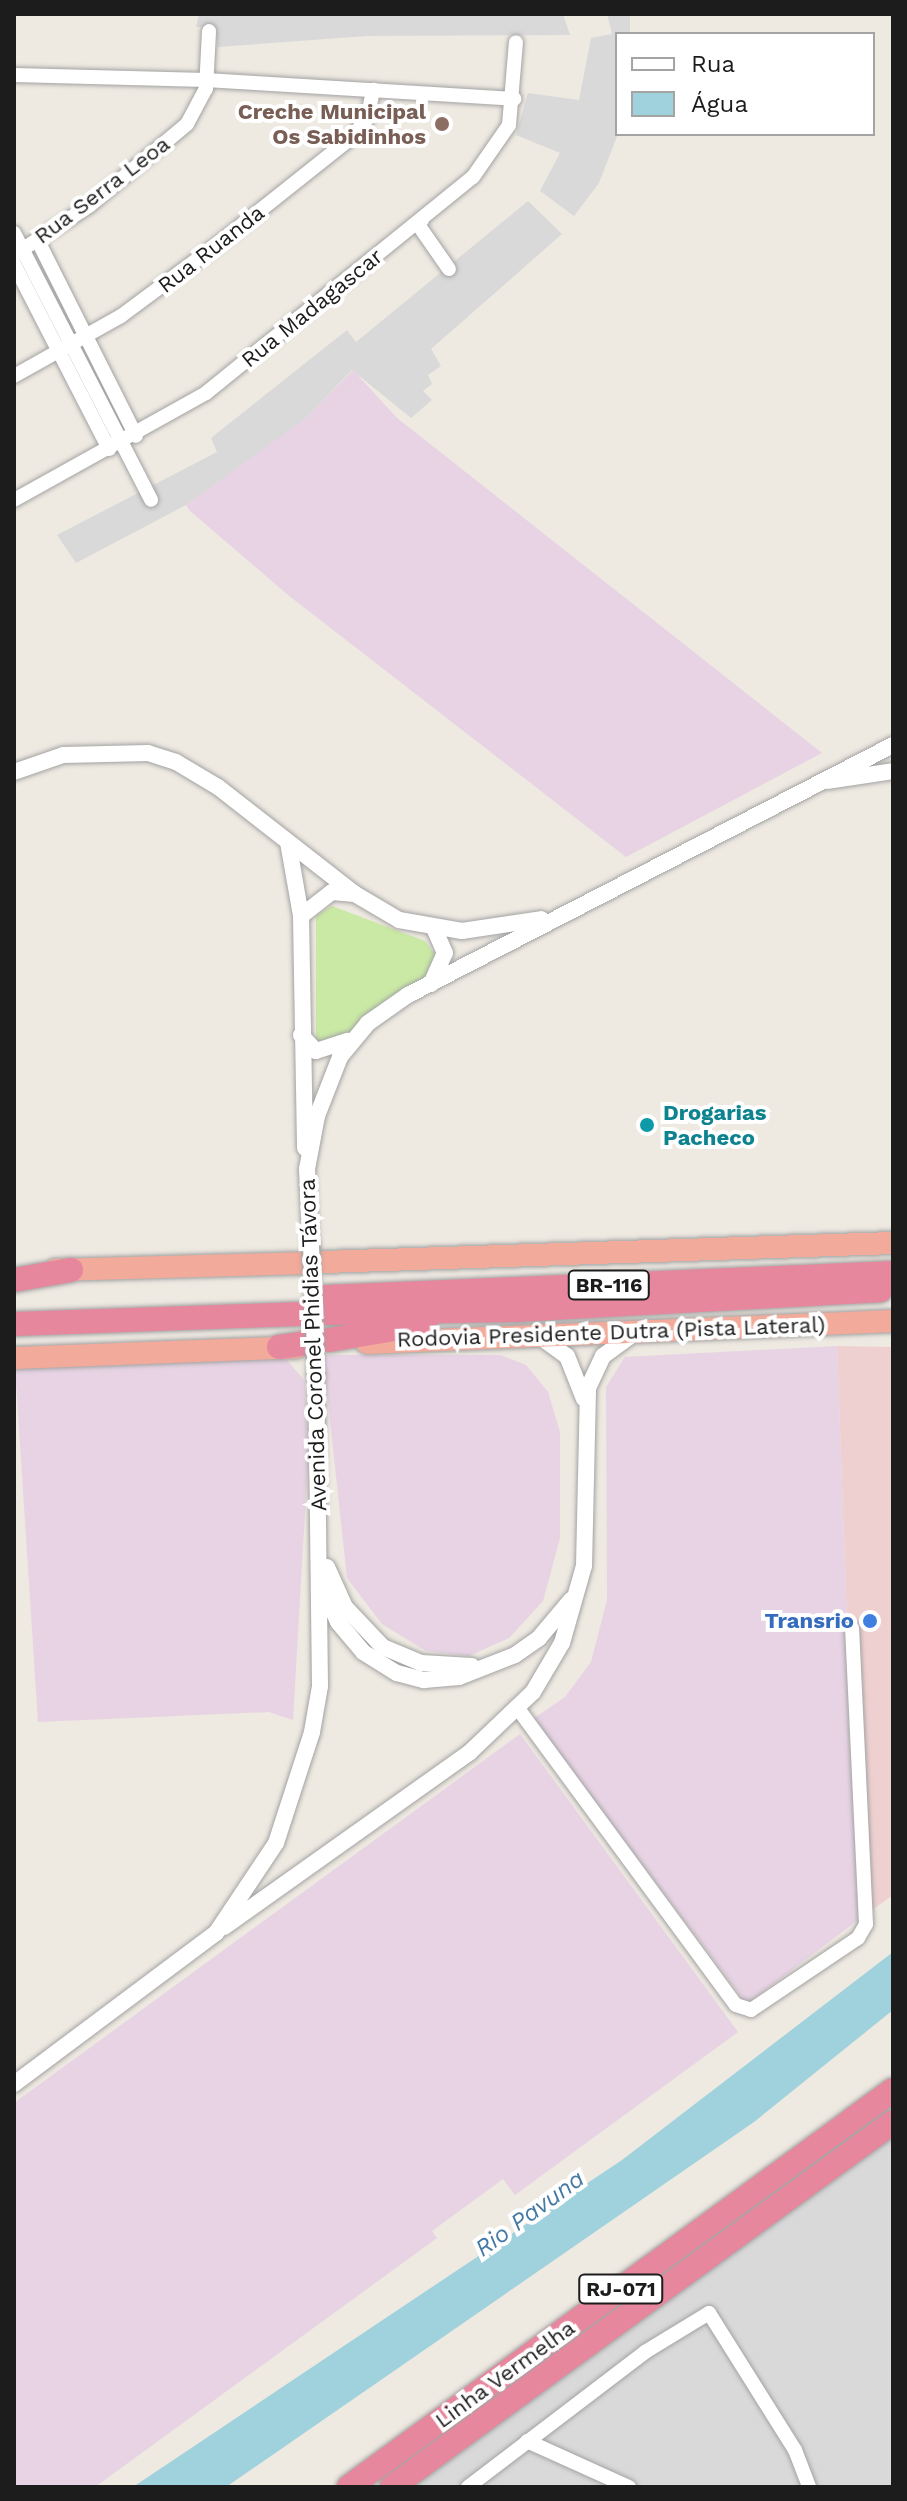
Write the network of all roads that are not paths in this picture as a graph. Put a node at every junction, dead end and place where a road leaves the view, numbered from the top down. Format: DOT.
graph roads {
  1 [pos="209,31"];
  2 [pos="516,42"];
  3 [pos="14,75"];
  4 [pos="206,80"];
  5 [pos="373,90"];
  6 [pos="514,99"];
  7 [pos="419,222"];
  8 [pos="14,233"];
  9 [pos="38,241"];
  10 [pos="18,252"];
  11 [pos="14,264"];
  12 [pos="449,269"];
  13 [pos="88,337"];
  14 [pos="66,348"];
  15 [pos="14,376"];
  16 [pos="136,436"];
  17 [pos="114,446"];
  18 [pos="14,500"];
  19 [pos="151,500"];
  20 [pos="893,733"];
  21 [pos="893,745"];
  22 [pos="855,761"];
  23 [pos="893,771"];
  24 [pos="14,772"];
  25 [pos="823,782"];
  26 [pos="288,842"];
  27 [pos="355,894"];
  28 [pos="577,908"];
  29 [pos="301,916"];
  30 [pos="434,928"];
  31 [pos="429,985"];
  32 [pos="301,1033"];
  33 [pos="353,1037"];
  34 [pos="307,1169"];
  35 [pos="893,1243"];
  36 [pos="312,1257"];
  37 [pos="71,1270"];
  38 [pos="14,1271"];
  39 [pos="893,1273"];
  40 [pos="14,1280"];
  41 [pos="893,1290"];
  42 [pos="315,1306"];
  43 [pos="14,1310"];
  44 [pos="515,1310"];
  45 [pos="893,1321"];
  46 [pos="14,1324"];
  47 [pos="641,1329"];
  48 [pos="530,1333"];
  49 [pos="318,1344"];
  50 [pos="279,1347"];
  51 [pos="14,1358"];
  52 [pos="585,1404"];
  53 [pos="319,1530"];
  54 [pos="319,1571"];
  55 [pos="579,1590"];
  56 [pos="852,1628"];
  57 [pos="497,1663"];
  58 [pos="519,1710"];
  59 [pos="216,1933"];
  60 [pos="14,2084"];
  61 [pos="893,2090"];
  62 [pos="893,2122"];
  63 [pos="527,2441"];
  64 [pos="349,2487"];
  65 [pos="392,2487"];
  66 [pos="468,2487"];
  67 [pos="629,2487"];
  68 [pos="809,2487"];
  1 -- 4 [label="street, Rua Serra Leoa"];
  2 -- 6 [label="street, Rua Madagascar"];
  3 -- 4 [label="street"];
  4 -- 5 [label="street"];
  4 -- 9 [label="street, Rua Serra Leoa"];
  5 -- 6 [label="street"];
  5 -- 13 [label="street, Rua Ruanda"];
  6 -- 7 [label="street, Rua Madagascar"];
  7 -- 12 [label="street"];
  7 -- 16 [label="street, Rua Madagascar"];
  8 -- 10 [label="street"];
  9 -- 10 [label="street, Rua Serra Leoa"];
  9 -- 13 [label="street"];
  10 -- 14 [label="street"];
  11 -- 14 [label="street"];
  13 -- 14 [label="street, Rua Ruanda"];
  13 -- 16 [label="street"];
  14 -- 15 [label="street, Rua Ruanda"];
  14 -- 17 [label="street"];
  16 -- 17 [label="street, Rua Madagascar"];
  17 -- 18 [label="street, Rua Madagascar"];
  17 -- 19 [label="street"];
  20 -- 22 [label="street"];
  21 -- 22 [label="street, Avenida Coronel Phidias Távora"];
  22 -- 25 [label="street, Avenida Coronel Phidias Távora"];
  23 -- 25 [label="street, Avenida Coronel Phidias Távora"];
  24 -- 26 [label="street"];
  25 -- 28 [label="street, Avenida Coronel Phidias Távora"];
  26 -- 27 [label="street"];
  26 -- 29 [label="street"];
  27 -- 29 [label="street"];
  27 -- 30 [label="street"];
  28 -- 30 [label="street"];
  28 -- 31 [label="street, Avenida Coronel Phidias Távora"];
  29 -- 32 [label="street"];
  30 -- 31 [label="street"];
  31 -- 33 [label="street, Avenida Coronel Phidias Távora"];
  32 -- 33 [label="street"];
  32 -- 34 [label="street"];
  33 -- 34 [label="street, Avenida Coronel Phidias Távora"];
  34 -- 36 [label="street, Avenida Coronel Phidias Távora"];
  35 -- 36 [label="highway, BR-116"];
  36 -- 37 [label="highway, BR-116"];
  36 -- 53 [label="street, Avenida Coronel Phidias Távora, bridge"];
  37 -- 38 [label="highway, BR-116"];
  37 -- 40 [label="highway"];
  39 -- 42 [label="highway, BR-116"];
  41 -- 44 [label="highway, BR-116"];
  42 -- 43 [label="highway, BR-116"];
  42 -- 44 [label="highway, BR-116"];
  42 -- 46 [label="highway, BR-116"];
  44 -- 49 [label="highway"];
  45 -- 47 [label="highway, Rodovia Presidente Dutra (Pista Lateral) / BR-116"];
  47 -- 48 [label="highway, Rodovia Presidente Dutra (Pista Lateral) / BR-116"];
  47 -- 52 [label="street, Avenida Coronel Phidias Távora"];
  48 -- 49 [label="highway, Rodovia Presidente Dutra (Pista Lateral) / BR-116"];
  48 -- 52 [label="street, Avenida Coronel Phidias Távora"];
  49 -- 50 [label="highway"];
  50 -- 51 [label="highway"];
  52 -- 55 [label="street, Avenida Coronel Phidias Távora"];
  53 -- 54 [label="street, Avenida Coronel Phidias Távora"];
  53 -- 57 [label="street"];
  54 -- 57 [label="street"];
  54 -- 59 [label="street, Avenida Coronel Phidias Távora"];
  55 -- 57 [label="street"];
  55 -- 58 [label="street, Avenida Coronel Phidias Távora"];
  56 -- 58 [label="street"];
  58 -- 59 [label="street, Avenida Coronel Phidias Távora"];
  59 -- 60 [label="street, Avenida Coronel Phidias Távora"];
  61 -- 64 [label="highway, Linha Vermelha / RJ-071"];
  62 -- 65 [label="highway, Linha Vermelha / RJ-071"];
  63 -- 66 [label="street"];
  63 -- 67 [label="street"];
  63 -- 68 [label="street"];
}
